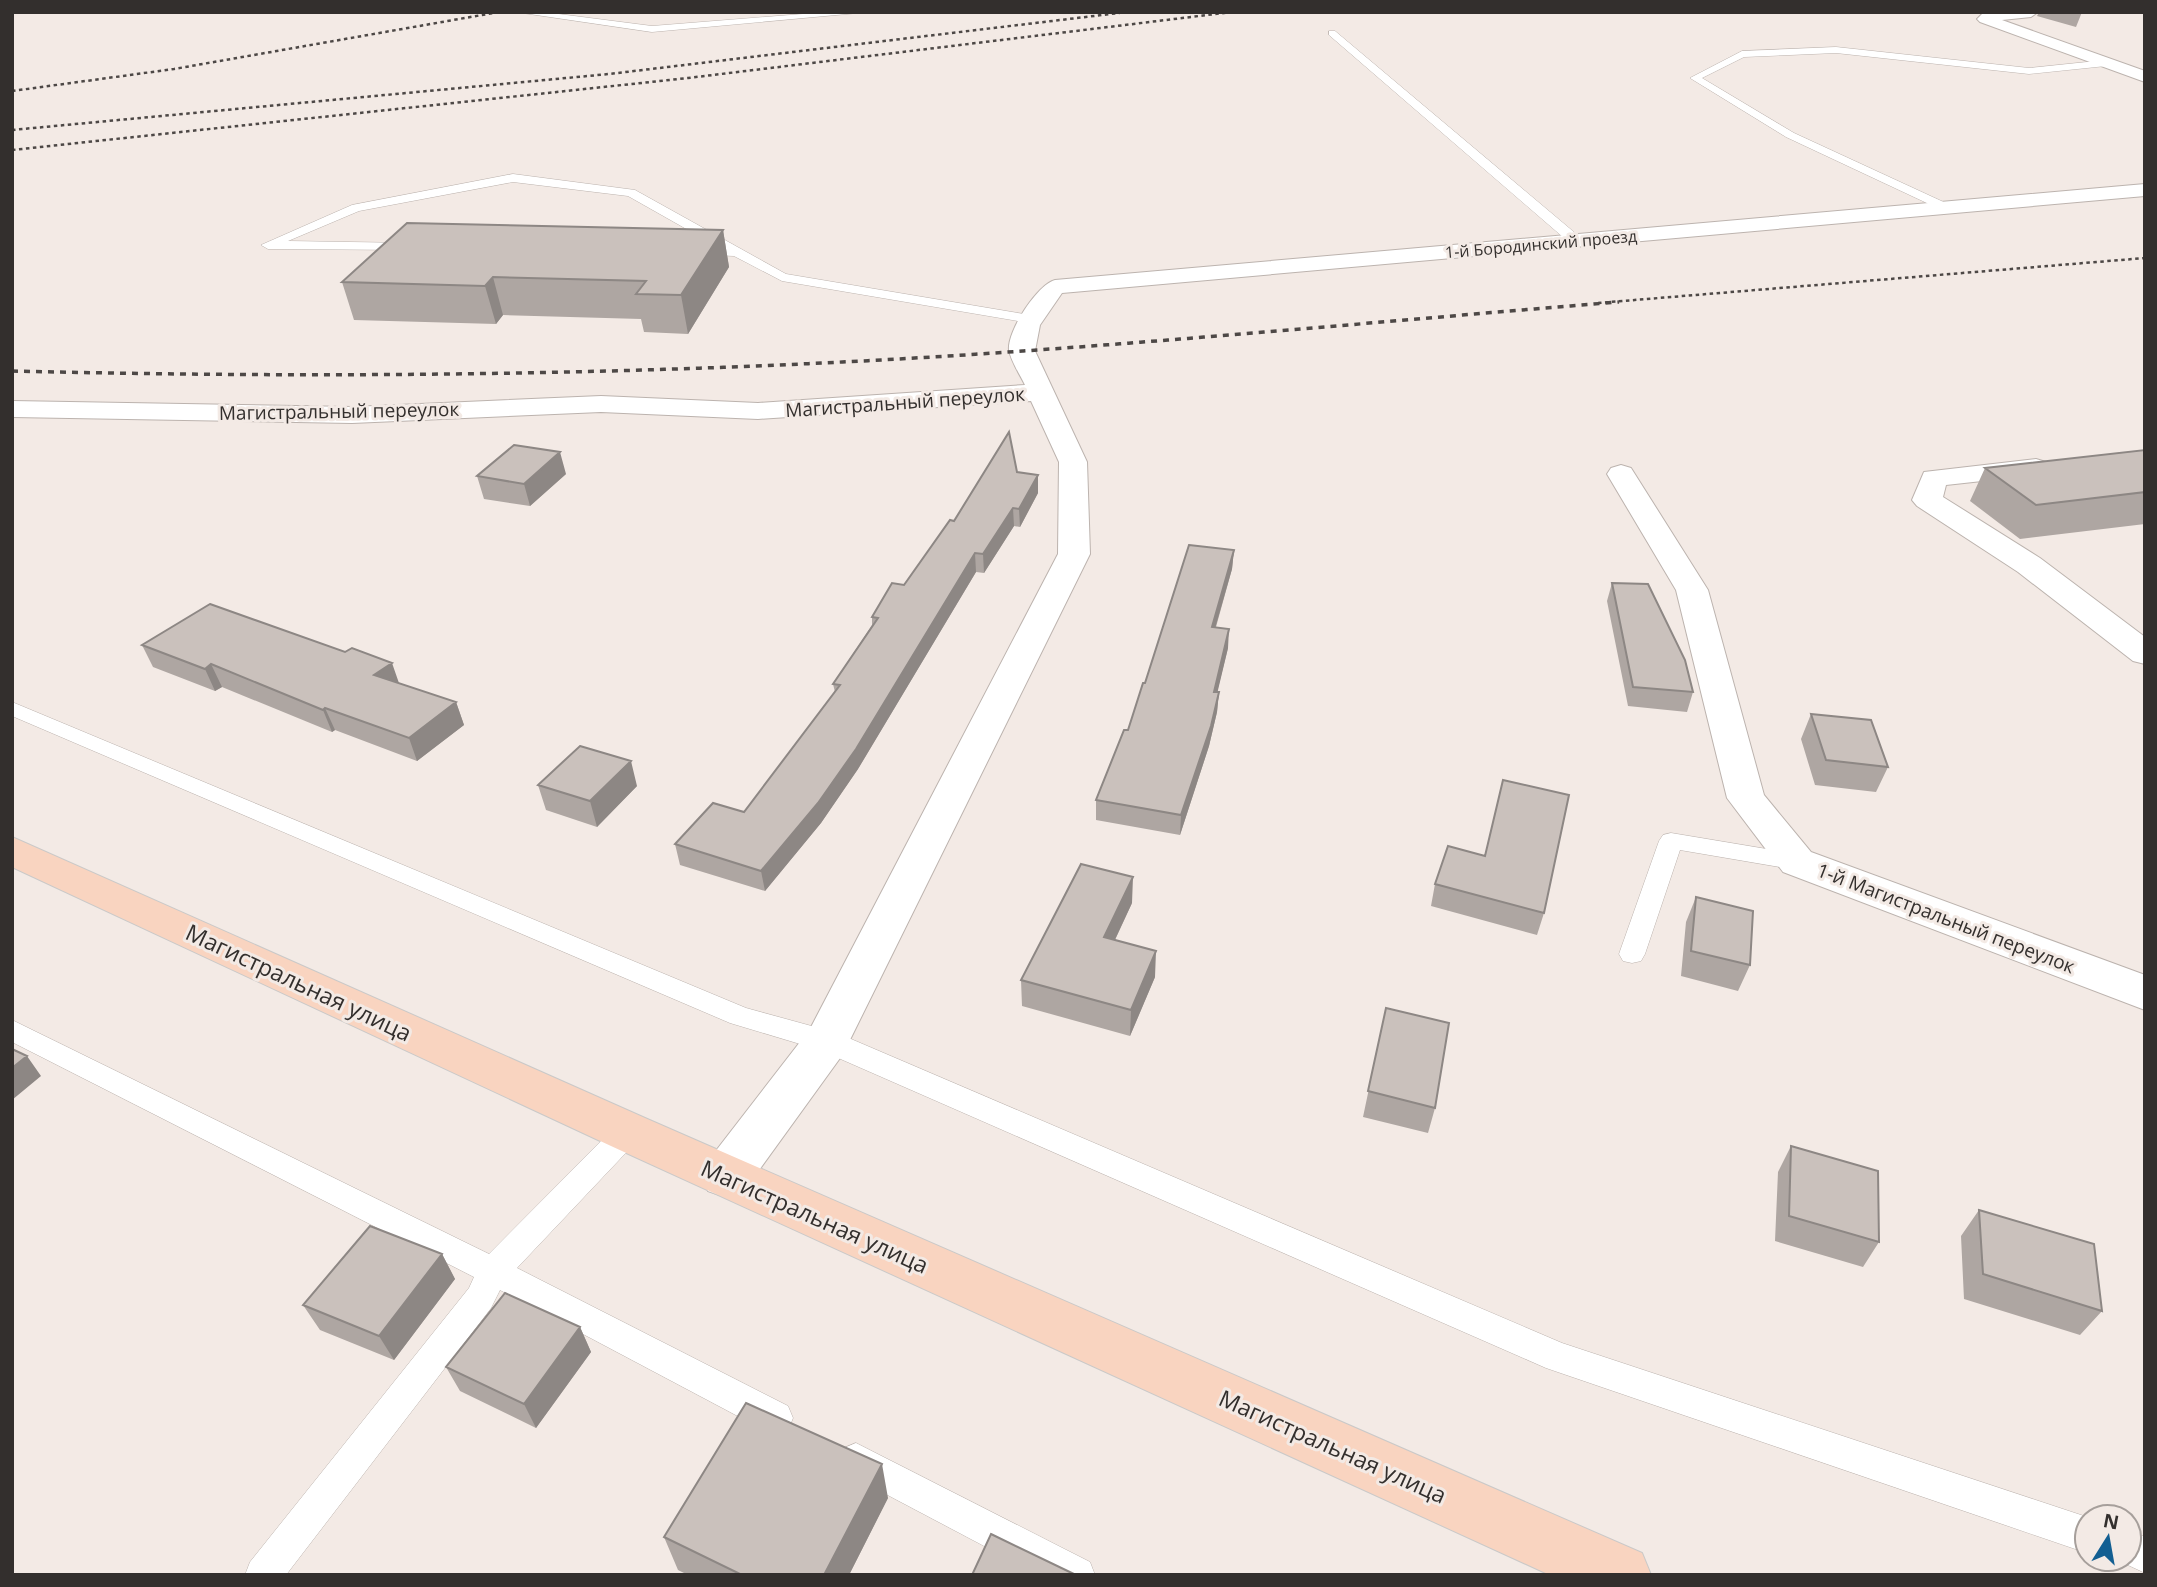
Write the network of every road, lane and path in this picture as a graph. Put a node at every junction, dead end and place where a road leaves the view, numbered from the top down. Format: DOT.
graph roads {
  1 [pos="520,12"];
  2 [pos="865,12"];
  3 [pos="2031,12"];
  4 [pos="1332,33"];
  5 [pos="2106,63"];
  6 [pos="2145,77"];
  7 [pos="2145,190"];
  8 [pos="1947,208"];
  9 [pos="1576,241"];
  10 [pos="420,247"];
  11 [pos="682,251"];
  12 [pos="737,252"];
  13 [pos="1030,319"];
  14 [pos="1041,392"];
  15 [pos="12,409"];
  16 [pos="2066,465"];
  17 [pos="1622,474"];
  18 [pos="2145,654"];
  19 [pos="12,708"];
  20 [pos="12,851"];
  21 [pos="1797,862"];
  22 [pos="1632,954"];
  23 [pos="2145,993"];
  24 [pos="12,1031"];
  25 [pos="827,1041"];
  26 [pos="628,1132"];
  27 [pos="726,1176"];
  28 [pos="493,1271"];
  29 [pos="797,1429"];
  30 [pos="834,1448"];
  31 [pos="2073,1530"];
  32 [pos="263,1575"];
  33 [pos="1077,1575"];
  34 [pos="1620,1575"];
  1 -- 2 [label="lane"];
  3 -- 5 [label="street"];
  4 -- 9 [label="lane"];
  5 -- 6 [label="street"];
  5 -- 8 [label="lane"];
  7 -- 8 [label="street, 1-й Бородинский проезд"];
  8 -- 9 [label="street, 1-й Бородинский проезд"];
  9 -- 13 [label="street, 1-й Бородинский проезд"];
  10 -- 12 [label="lane"];
  11 -- 12 [label="lane"];
  12 -- 13 [label="lane"];
  13 -- 14 [label="street, 1-й Бородинский проезд"];
  14 -- 15 [label="street, Магистральный переулок"];
  14 -- 25 [label="street, Магистральный переулок"];
  16 -- 18 [label="street"];
  17 -- 21 [label="street, 1-й Магистральный переулок"];
  19 -- 25 [label="lane"];
  20 -- 26 [label="main road, Магистральная улица"];
  21 -- 22 [label="lane"];
  21 -- 23 [label="street, 1-й Магистральный переулок"];
  24 -- 28 [label="lane"];
  25 -- 27 [label="street, Магистральный переулок"];
  25 -- 31 [label="lane"];
  26 -- 27 [label="main road, Магистральная улица"];
  26 -- 28 [label="lane"];
  27 -- 34 [label="main road, Магистральная улица"];
  28 -- 29 [label="lane"];
  28 -- 32 [label="lane"];
  30 -- 33 [label="lane"];
}
